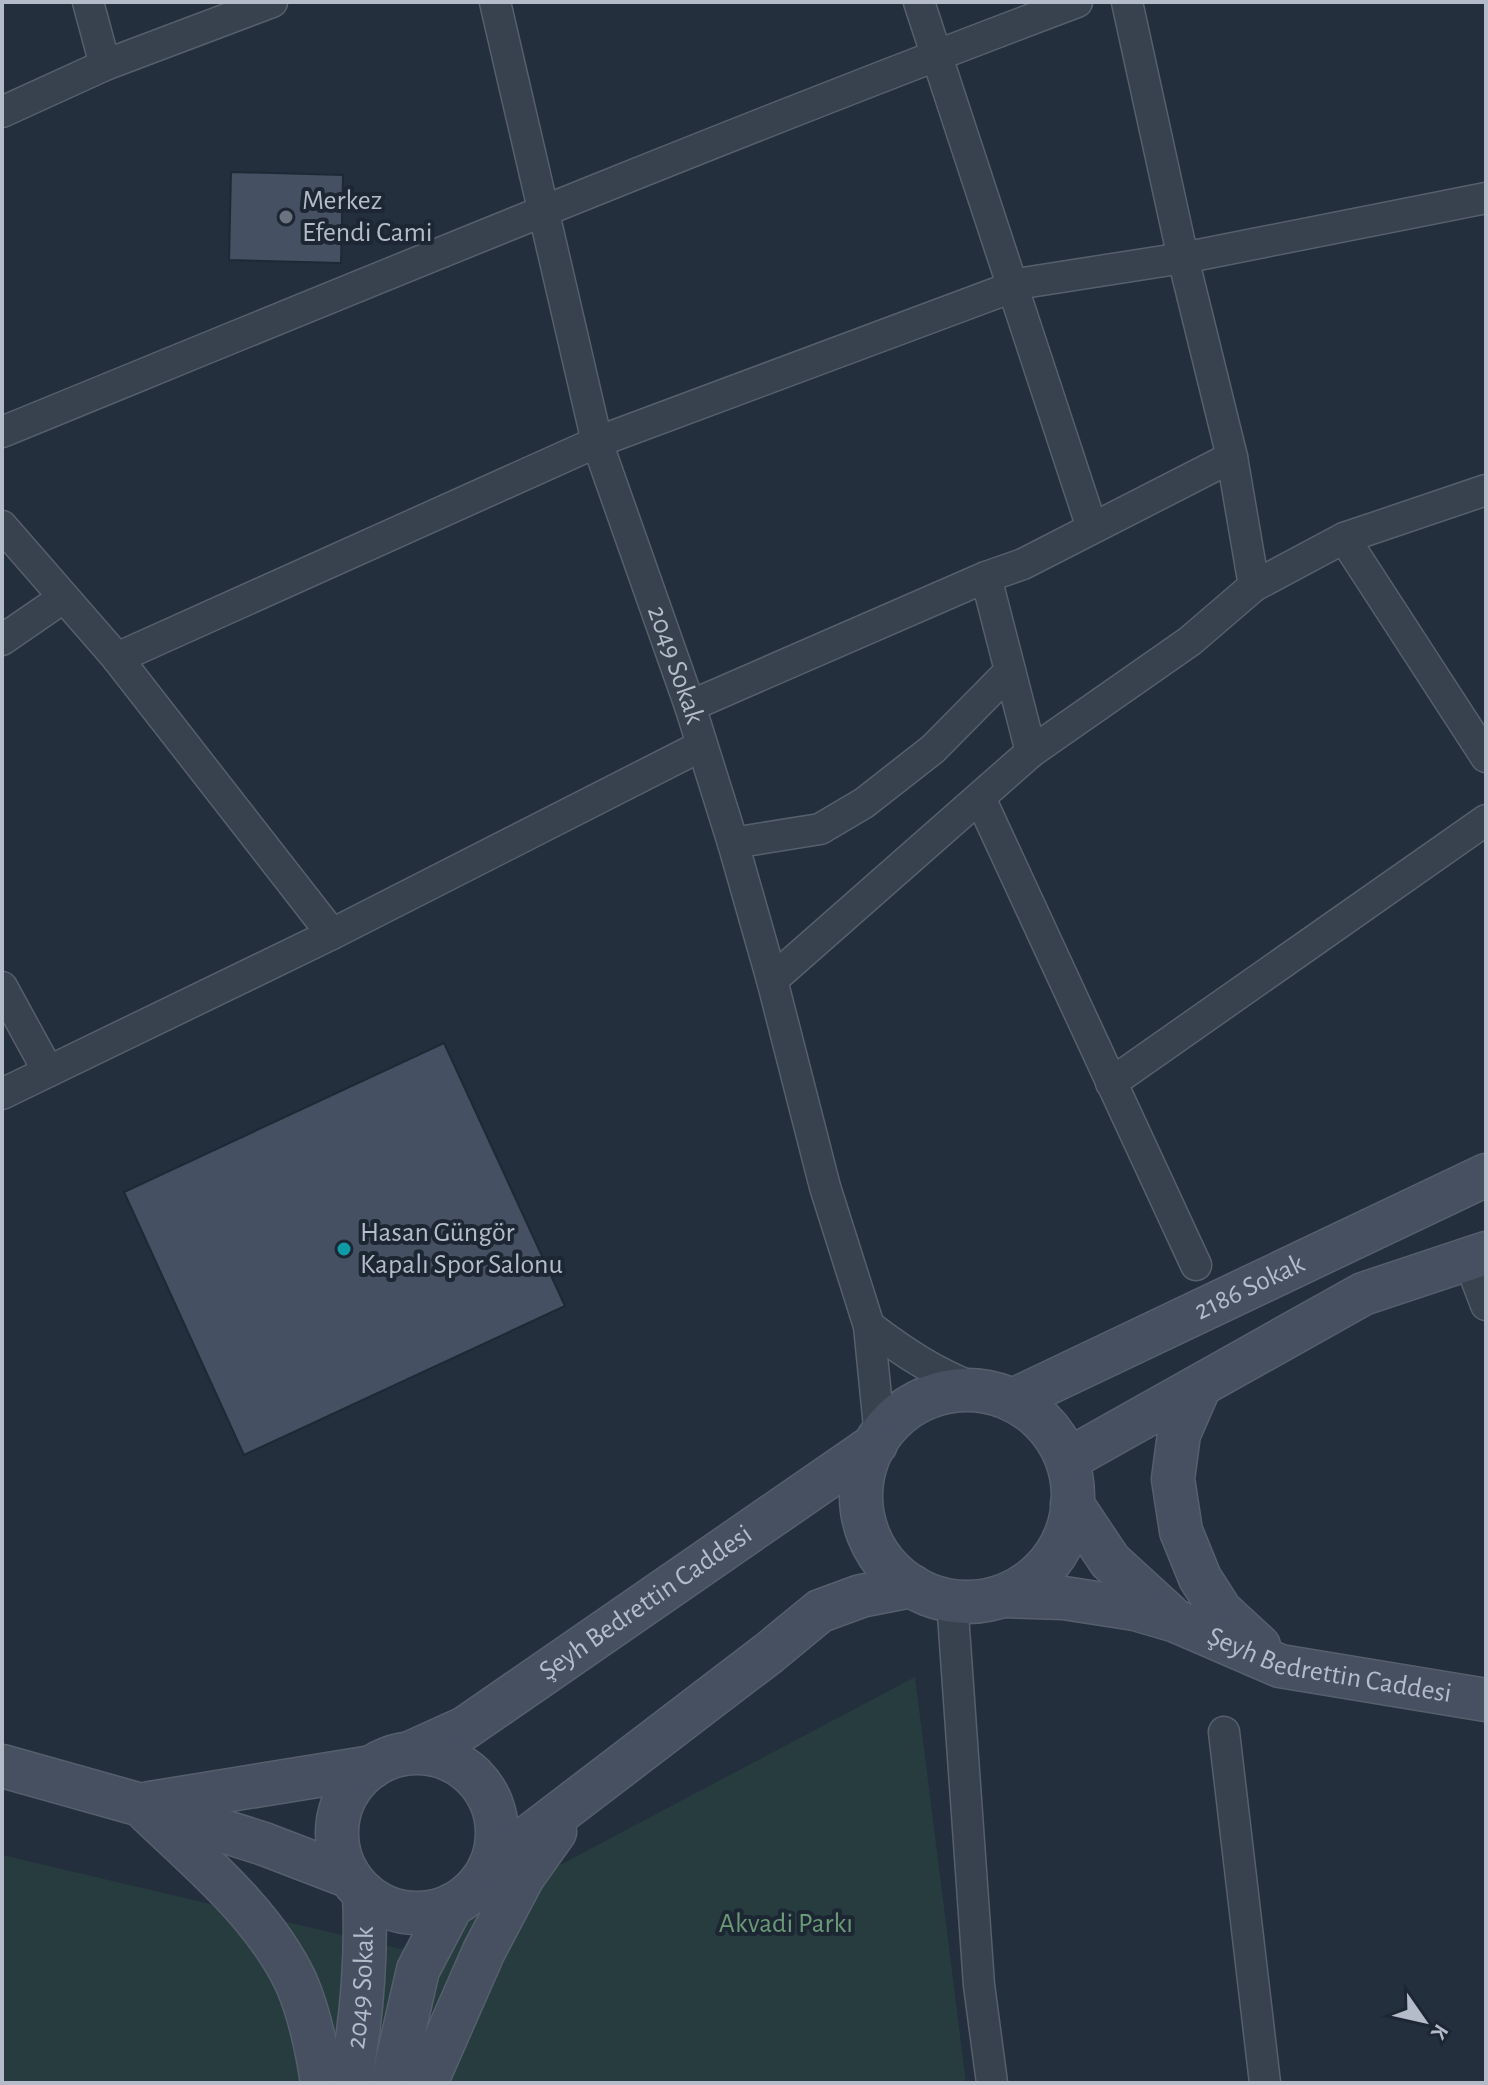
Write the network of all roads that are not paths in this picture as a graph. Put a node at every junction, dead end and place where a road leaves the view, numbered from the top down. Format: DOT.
graph roads {
  1 [pos="88,2"];
  2 [pos="272,2"];
  3 [pos="495,2"];
  4 [pos="919,2"];
  5 [pos="1077,2"];
  6 [pos="1127,2"];
  7 [pos="936,55"];
  8 [pos="105,65"];
  9 [pos="2,112"];
  10 [pos="1486,198"];
  11 [pos="545,210"];
  12 [pos="1183,258"];
  13 [pos="1011,288"];
  14 [pos="2,432"];
  15 [pos="597,442"];
  16 [pos="1232,457"];
  17 [pos="1486,490"];
  18 [pos="2,526"];
  19 [pos="1092,528"];
  20 [pos="1344,538"];
  21 [pos="986,577"];
  22 [pos="1254,586"];
  23 [pos="63,598"];
  24 [pos="2,640"];
  25 [pos="117,658"];
  26 [pos="1010,671"];
  27 [pos="690,706"];
  28 [pos="701,746"];
  29 [pos="1031,752"];
  30 [pos="1486,757"];
  31 [pos="980,798"];
  32 [pos="1486,820"];
  33 [pos="733,843"];
  34 [pos="332,934"];
  35 [pos="772,980"];
  36 [pos="2,987"];
  37 [pos="48,1071"];
  38 [pos="1111,1083"];
  39 [pos="2,1094"];
  40 [pos="1486,1175"];
  41 [pos="1477,1256"];
  42 [pos="1196,1265"];
  43 [pos="1486,1305"];
  44 [pos="869,1326"];
  45 [pos="1200,1386"];
  46 [pos="996,1395"];
  47 [pos="878,1441"];
  48 [pos="1067,1460"];
  49 [pos="1072,1504"];
  50 [pos="912,1586"];
  51 [pos="1004,1596"];
  52 [pos="952,1600"];
  53 [pos="1176,1621"];
  54 [pos="1280,1666"];
  55 [pos="1486,1700"];
  56 [pos="1224,1732"];
  57 [pos="412,1752"];
  58 [pos="2,1766"];
  59 [pos="372,1767"];
  60 [pos="578,1799"];
  61 [pos="141,1805"];
  62 [pos="490,1866"];
  63 [pos="357,1885"];
  64 [pos="452,1905"];
  65 [pos="322,2083"];
  66 [pos="350,2083"];
  67 [pos="392,2083"];
  68 [pos="426,2083"];
  69 [pos="992,2083"];
  70 [pos="1265,2083"];
  1 -- 8 [label="street"];
  2 -- 8 [label="street"];
  3 -- 11 [label="street, 2049 Sokak"];
  4 -- 7 [label="street"];
  5 -- 7 [label="street"];
  6 -- 12 [label="street"];
  7 -- 11 [label="street"];
  7 -- 13 [label="street"];
  8 -- 9 [label="street"];
  10 -- 12 [label="street"];
  11 -- 14 [label="street"];
  11 -- 15 [label="street, 2049 Sokak"];
  12 -- 13 [label="street"];
  12 -- 16 [label="street"];
  13 -- 15 [label="street"];
  13 -- 19 [label="street"];
  15 -- 25 [label="street"];
  15 -- 27 [label="street, 2049 Sokak"];
  16 -- 19 [label="street"];
  16 -- 22 [label="street"];
  17 -- 20 [label="street"];
  18 -- 23 [label="street"];
  19 -- 21 [label="street"];
  20 -- 22 [label="street"];
  20 -- 30 [label="street"];
  21 -- 26 [label="street"];
  21 -- 27 [label="street"];
  22 -- 29 [label="street"];
  23 -- 24 [label="street"];
  23 -- 25 [label="street"];
  25 -- 34 [label="street"];
  26 -- 29 [label="street"];
  26 -- 33 [label="street"];
  27 -- 28 [label="street, 2049 Sokak"];
  28 -- 33 [label="street, 2049 Sokak"];
  28 -- 34 [label="street"];
  29 -- 31 [label="street"];
  31 -- 35 [label="street"];
  31 -- 38 [label="street"];
  32 -- 38 [label="street"];
  33 -- 35 [label="street, 2049 Sokak"];
  34 -- 37 [label="street"];
  35 -- 44 [label="street, 2049 Sokak"];
  36 -- 37 [label="street"];
  37 -- 39 [label="street"];
  38 -- 42 [label="street"];
  40 -- 46 [label="main road, 2186 Sokak"];
  41 -- 43 [label="street"];
  41 -- 45 [label="main road, 2186 Sokak"];
  44 -- 46 [label="street"];
  44 -- 47 [label="street, 2049 Sokak"];
  45 -- 48 [label="main road, 2186 Sokak"];
  45 -- 54 [label="main road"];
  46 -- 47 [label="main road"];
  46 -- 48 [label="main road"];
  47 -- 50 [label="main road"];
  47 -- 57 [label="main road, Şeyh Bedrettin Caddesi"];
  48 -- 49 [label="main road"];
  49 -- 51 [label="main road"];
  49 -- 53 [label="main road, Şeyh Bedrettin Caddesi"];
  50 -- 52 [label="main road"];
  50 -- 60 [label="main road"];
  51 -- 52 [label="main road"];
  51 -- 53 [label="main road, Şeyh Bedrettin Caddesi"];
  52 -- 69 [label="street"];
  53 -- 54 [label="main road, Şeyh Bedrettin Caddesi"];
  54 -- 55 [label="main road, Şeyh Bedrettin Caddesi"];
  56 -- 70 [label="street"];
  57 -- 59 [label="main road"];
  57 -- 62 [label="main road"];
  58 -- 61 [label="main road"];
  59 -- 61 [label="main road"];
  59 -- 63 [label="main road"];
  60 -- 62 [label="main road"];
  60 -- 68 [label="main road"];
  61 -- 63 [label="main road"];
  61 -- 65 [label="main road"];
  62 -- 64 [label="main road"];
  63 -- 64 [label="main road"];
  63 -- 66 [label="main road, 2049 Sokak"];
  64 -- 67 [label="main road, 2049 Sokak"];
}
